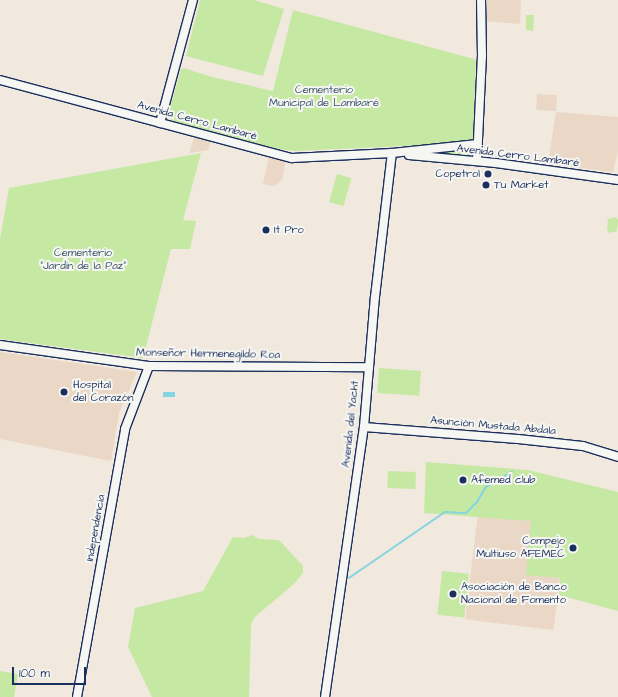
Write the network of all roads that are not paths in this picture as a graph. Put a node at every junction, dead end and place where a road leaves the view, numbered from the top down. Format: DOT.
graph roads {
  1 [pos="193,0"];
  2 [pos="481,0"];
  3 [pos="0,80"];
  4 [pos="160,123"];
  5 [pos="478,144"];
  6 [pos="392,153"];
  7 [pos="477,161"];
  8 [pos="618,180"];
  9 [pos="0,345"];
  10 [pos="149,366"];
  11 [pos="369,367"];
  12 [pos="364,427"];
  13 [pos="618,457"];
  14 [pos="77,697"];
  15 [pos="325,697"];
  1 -- 4 [label="street"];
  2 -- 5 [label="street"];
  3 -- 4 [label="street, Avenida Cerro Lambaré"];
  4 -- 6 [label="street, Avenida Cerro Lambaré"];
  5 -- 6 [label="street, Avenida Cerro Lambaré"];
  5 -- 7 [label="street"];
  6 -- 7 [label="street, Avenida Cerro Lambaré"];
  6 -- 11 [label="street, Avenida del Yacht"];
  7 -- 8 [label="street, Avenida Cerro Lambaré"];
  9 -- 10 [label="street, Monseñor Hermenegildo Roa"];
  10 -- 11 [label="street, Monseñor Hermenegildo Roa"];
  10 -- 14 [label="street, Independencia"];
  11 -- 12 [label="street, Avenida del Yacht"];
  12 -- 13 [label="street, Asunción Mustada Abdala"];
  12 -- 15 [label="street, Avenida del Yacht"];
}
